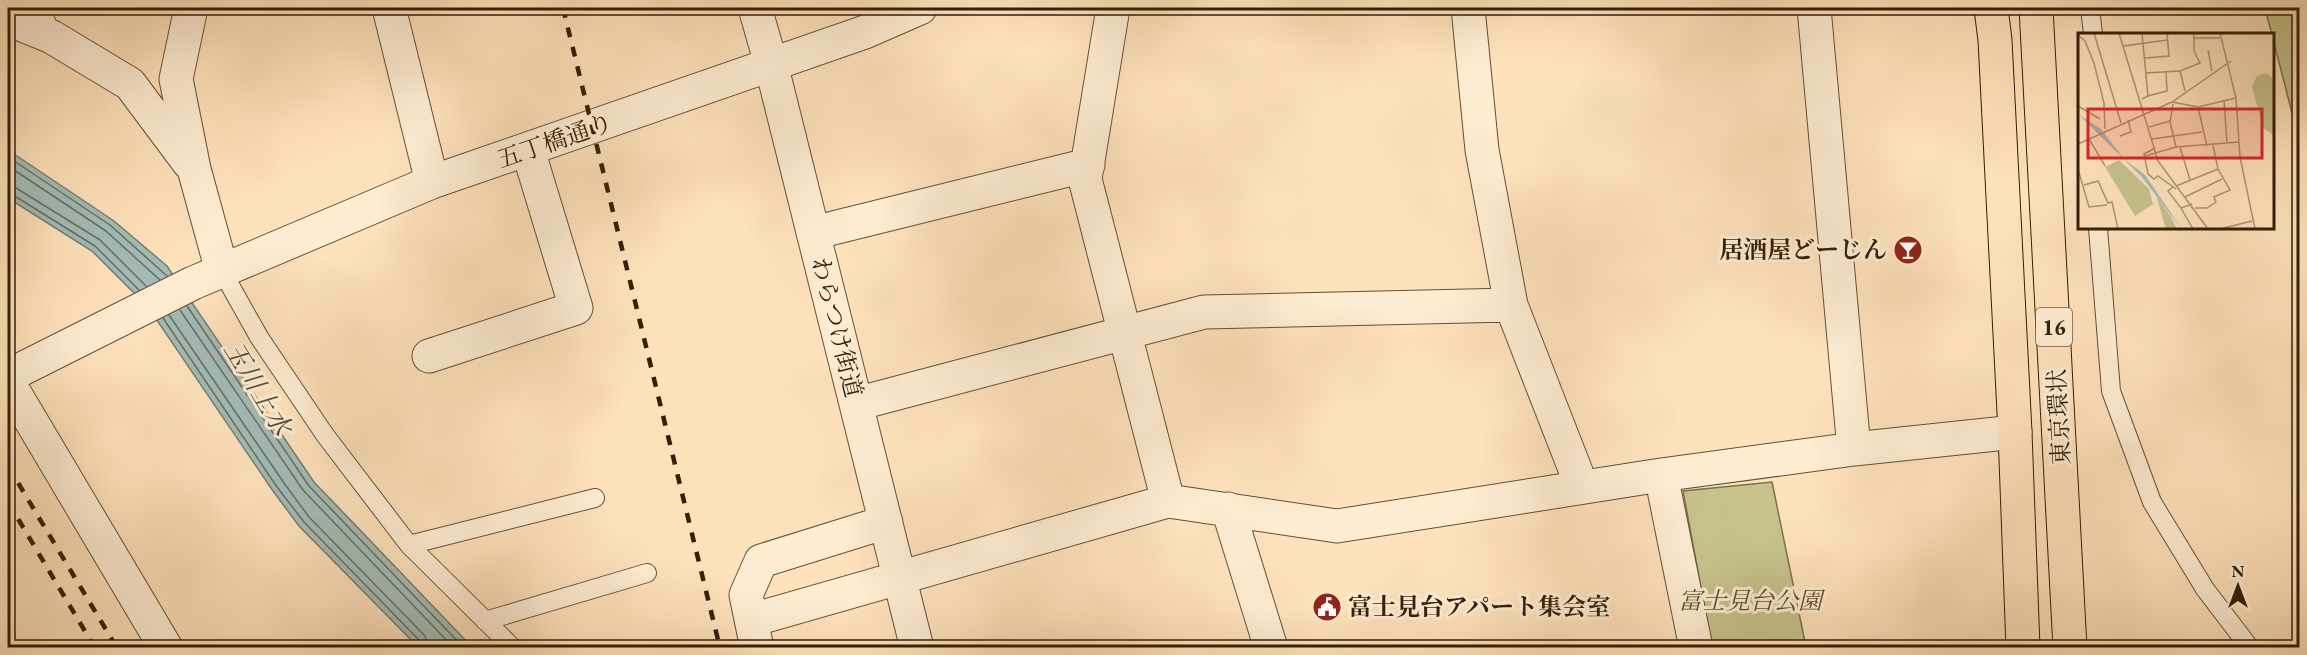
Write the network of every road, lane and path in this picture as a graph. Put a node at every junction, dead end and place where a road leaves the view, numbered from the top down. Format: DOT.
graph roads {
  1 [pos="191,8"];
  2 [pos="389,8"];
  3 [pos="755,8"];
  4 [pos="920,8"];
  5 [pos="1113,8"];
  6 [pos="1468,8"];
  7 [pos="1814,8"];
  8 [pos="1991,8"];
  9 [pos="2036,8"];
  10 [pos="2090,8"];
  11 [pos="8,19"];
  12 [pos="47,22"];
  13 [pos="2093,33"];
  14 [pos="771,64"];
  15 [pos="528,150"];
  16 [pos="1088,165"];
  17 [pos="194,169"];
  18 [pos="432,182"];
  19 [pos="2098,230"];
  20 [pos="813,233"];
  21 [pos="207,277"];
  22 [pos="1511,305"];
  23 [pos="1125,333"];
  24 [pos="429,356"];
  25 [pos="8,376"];
  26 [pos="8,382"];
  27 [pos="856,404"];
  28 [pos="2015,432"];
  29 [pos="1854,449"];
  30 [pos="1660,475"];
  31 [pos="1582,487"];
  32 [pos="595,498"];
  33 [pos="1168,501"];
  34 [pos="1228,509"];
  35 [pos="886,522"];
  36 [pos="409,545"];
  37 [pos="646,573"];
  38 [pos="900,578"];
  39 [pos="485,621"];
  40 [pos="754,634"];
  41 [pos="166,648"];
  42 [pos="513,648"];
  43 [pos="917,648"];
  44 [pos="1270,648"];
  45 [pos="1696,648"];
  46 [pos="2023,648"];
  47 [pos="2070,648"];
  48 [pos="2250,648"];
  1 -- 17 [label="street"];
  2 -- 18 [label="street"];
  3 -- 14 [label="street, わらつけ街道"];
  4 -- 14 [label="street, 五丁橋通り"];
  5 -- 16 [label="street"];
  6 -- 22 [label="street"];
  7 -- 29 [label="street"];
  8 -- 28 [label="highway, 東京環状 / 16"];
  9 -- 47 [label="highway, 東京環状 / 16"];
  10 -- 13 [label="lane"];
  11 -- 12 [label="street"];
  12 -- 17 [label="street"];
  14 -- 15 [label="street, 五丁橋通り"];
  14 -- 20 [label="street, わらつけ街道"];
  15 -- 18 [label="street, 五丁橋通り"];
  15 -- 24 [label="street"];
  16 -- 20 [label="street"];
  16 -- 23 [label="street"];
  17 -- 21 [label="street"];
  18 -- 21 [label="street, 五丁橋通り"];
  19 -- 48 [label="lane"];
  20 -- 27 [label="street, わらつけ街道"];
  21 -- 25 [label="street, 五丁橋通り"];
  21 -- 36 [label="lane"];
  22 -- 23 [label="street"];
  22 -- 31 [label="street"];
  23 -- 27 [label="street"];
  23 -- 33 [label="street"];
  26 -- 41 [label="street"];
  27 -- 35 [label="street, わらつけ街道"];
  28 -- 29 [label="street"];
  28 -- 46 [label="highway, 東京環状 / 16"];
  29 -- 30 [label="street"];
  30 -- 31 [label="street"];
  30 -- 45 [label="street"];
  31 -- 34 [label="street"];
  32 -- 36 [label="lane"];
  33 -- 34 [label="street"];
  33 -- 38 [label="street"];
  34 -- 44 [label="street"];
  35 -- 38 [label="street, わらつけ街道"];
  35 -- 40 [label="street"];
  36 -- 39 [label="lane"];
  37 -- 39 [label="lane"];
  38 -- 40 [label="street"];
  38 -- 43 [label="street, わらつけ街道"];
  39 -- 42 [label="lane"];
}
